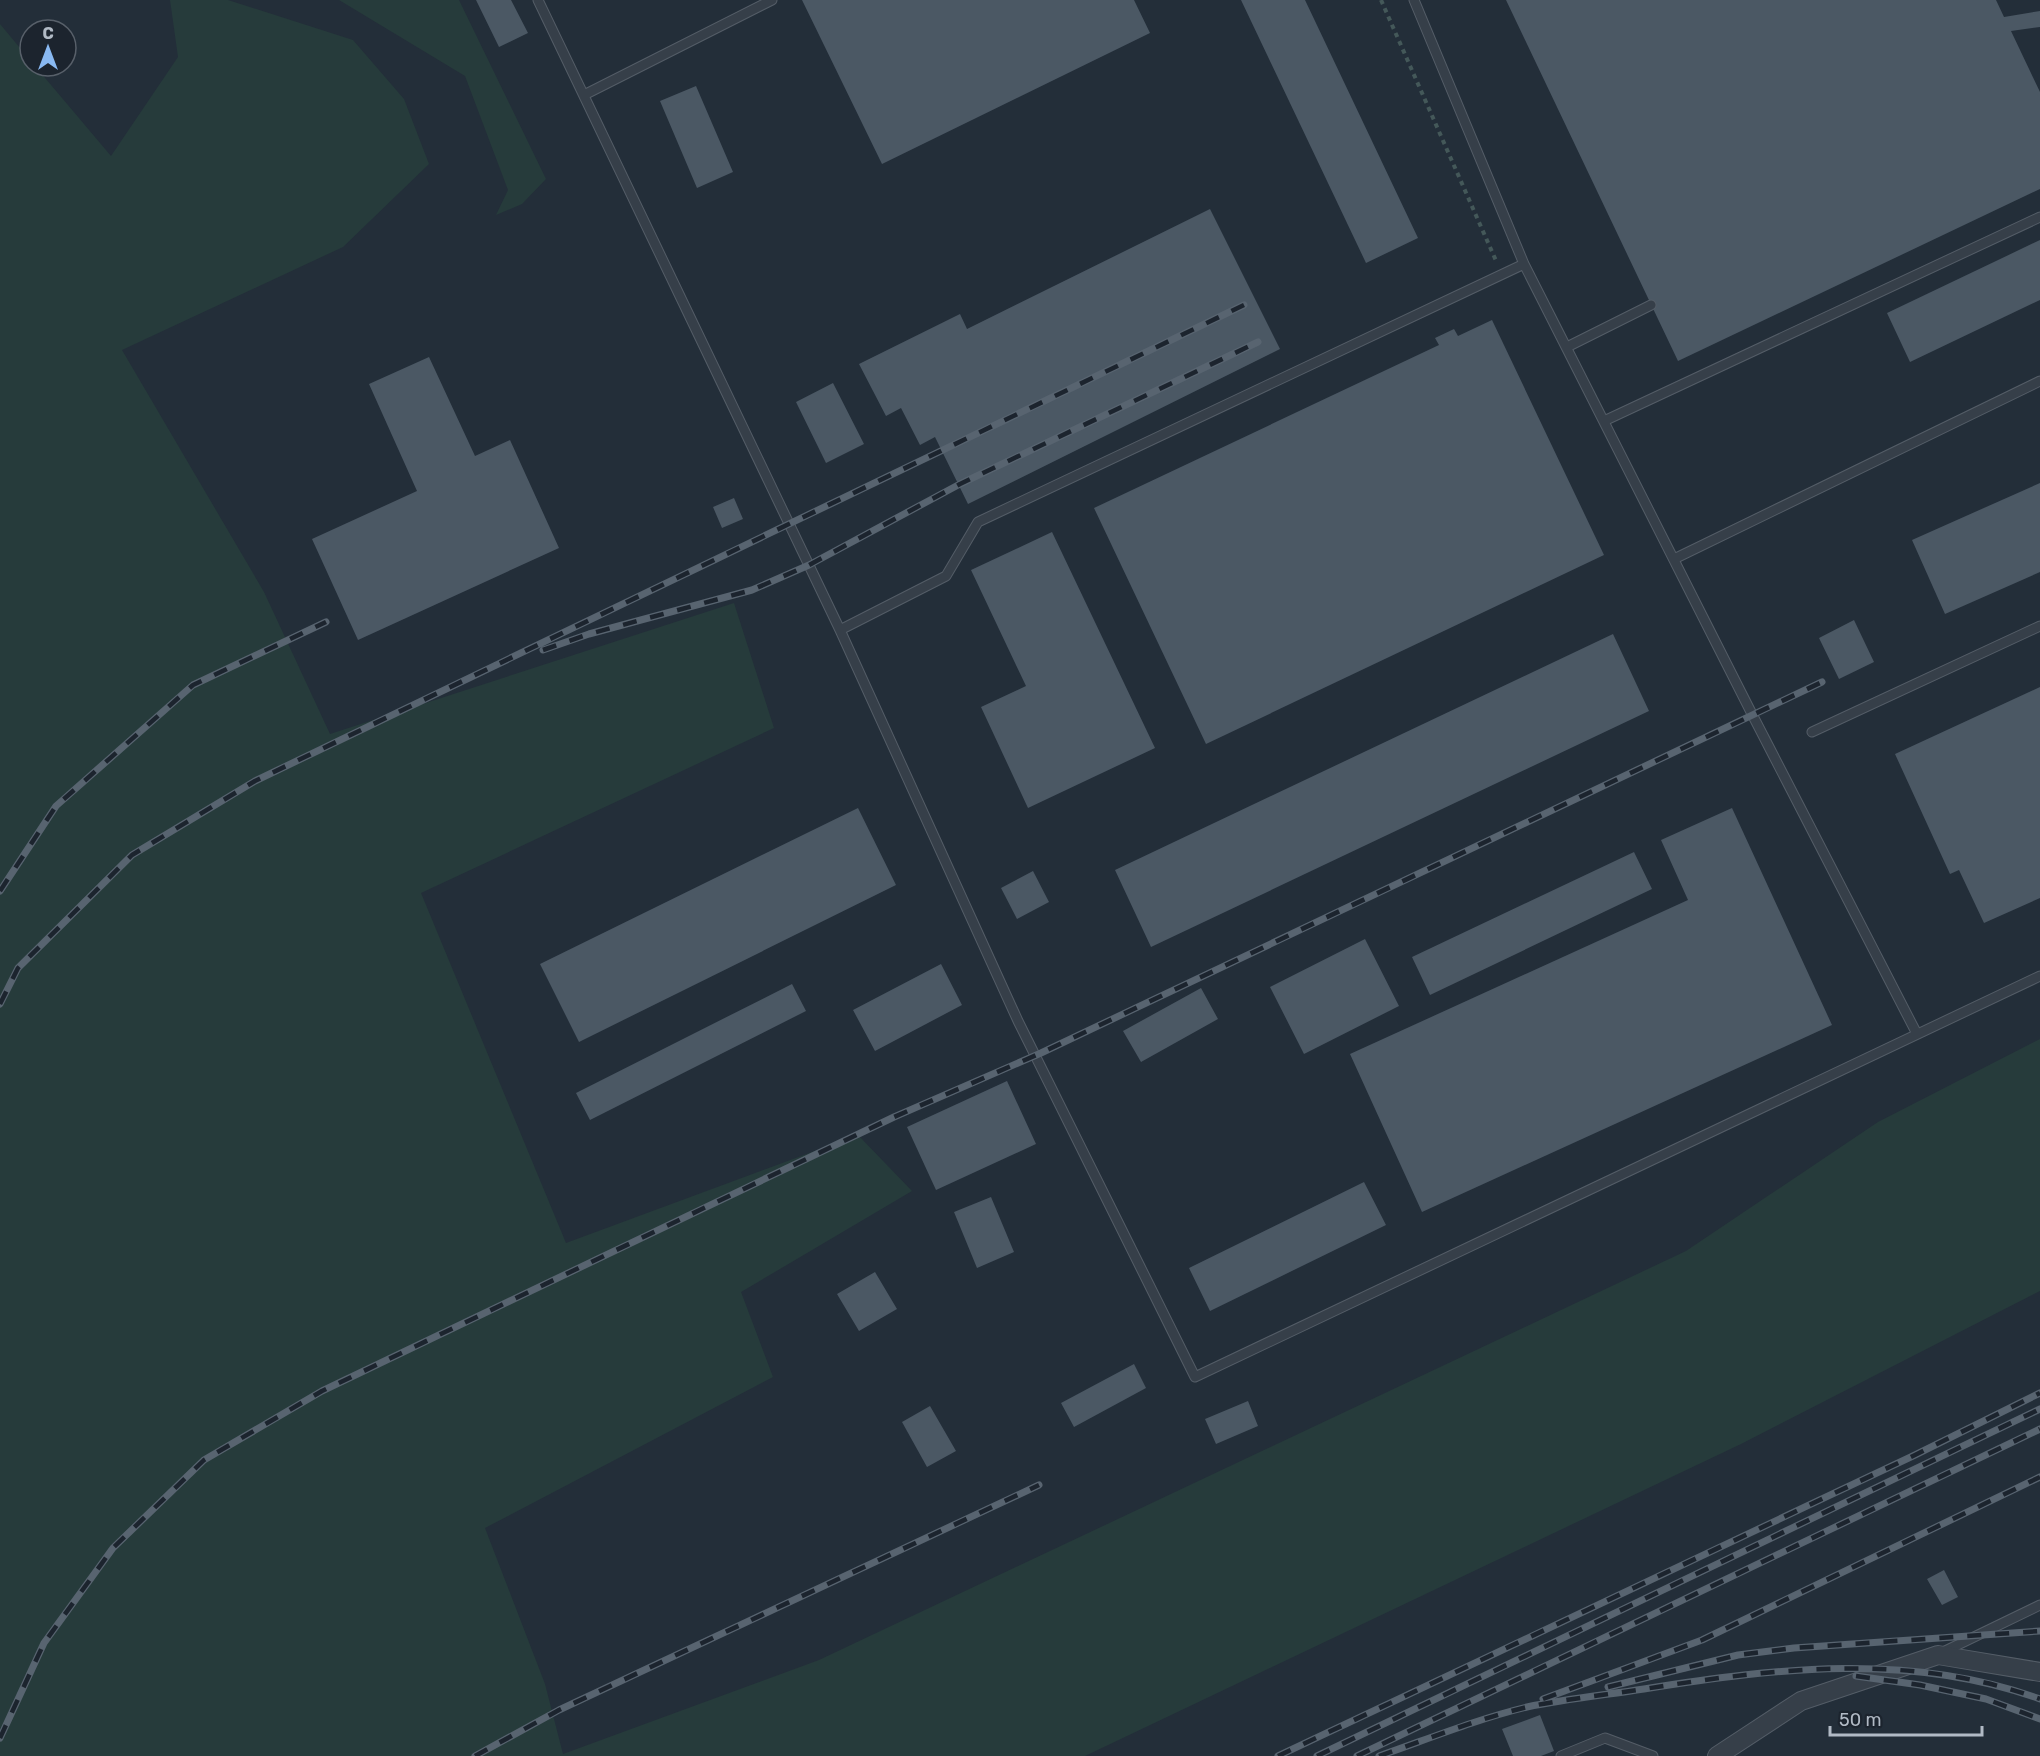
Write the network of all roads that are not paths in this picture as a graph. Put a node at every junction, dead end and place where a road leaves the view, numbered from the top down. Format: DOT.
graph roads {
  1 [pos="538,0"];
  2 [pos="772,0"];
  3 [pos="1414,0"];
  4 [pos="584,96"];
  5 [pos="2040,217"];
  6 [pos="1524,264"];
  7 [pos="1652,305"];
  8 [pos="1567,347"];
  9 [pos="2040,381"];
  10 [pos="1604,421"];
  11 [pos="1674,559"];
  12 [pos="2040,626"];
  13 [pos="840,630"];
  14 [pos="1812,732"];
  15 [pos="2040,975"];
  16 [pos="1917,1034"];
  17 [pos="2040,1605"];
  18 [pos="1938,1655"];
  19 [pos="2040,1672"];
  20 [pos="1720,1755"];
  21 [pos="1561,1756"];
  22 [pos="1653,1756"];
  1 -- 4 [label="lane"];
  2 -- 4 [label="lane"];
  3 -- 6 [label="lane"];
  4 -- 13 [label="lane"];
  5 -- 10 [label="lane"];
  6 -- 8 [label="lane"];
  6 -- 13 [label="lane"];
  7 -- 8 [label="lane"];
  8 -- 10 [label="lane"];
  9 -- 11 [label="lane"];
  10 -- 11 [label="lane"];
  11 -- 16 [label="lane"];
  12 -- 14 [label="lane"];
  13 -- 16 [label="lane"];
  15 -- 16 [label="lane"];
  17 -- 18 [label="lane"];
  18 -- 19 [label="street"];
  18 -- 20 [label="street"];
  21 -- 22 [label="lane"];
}
